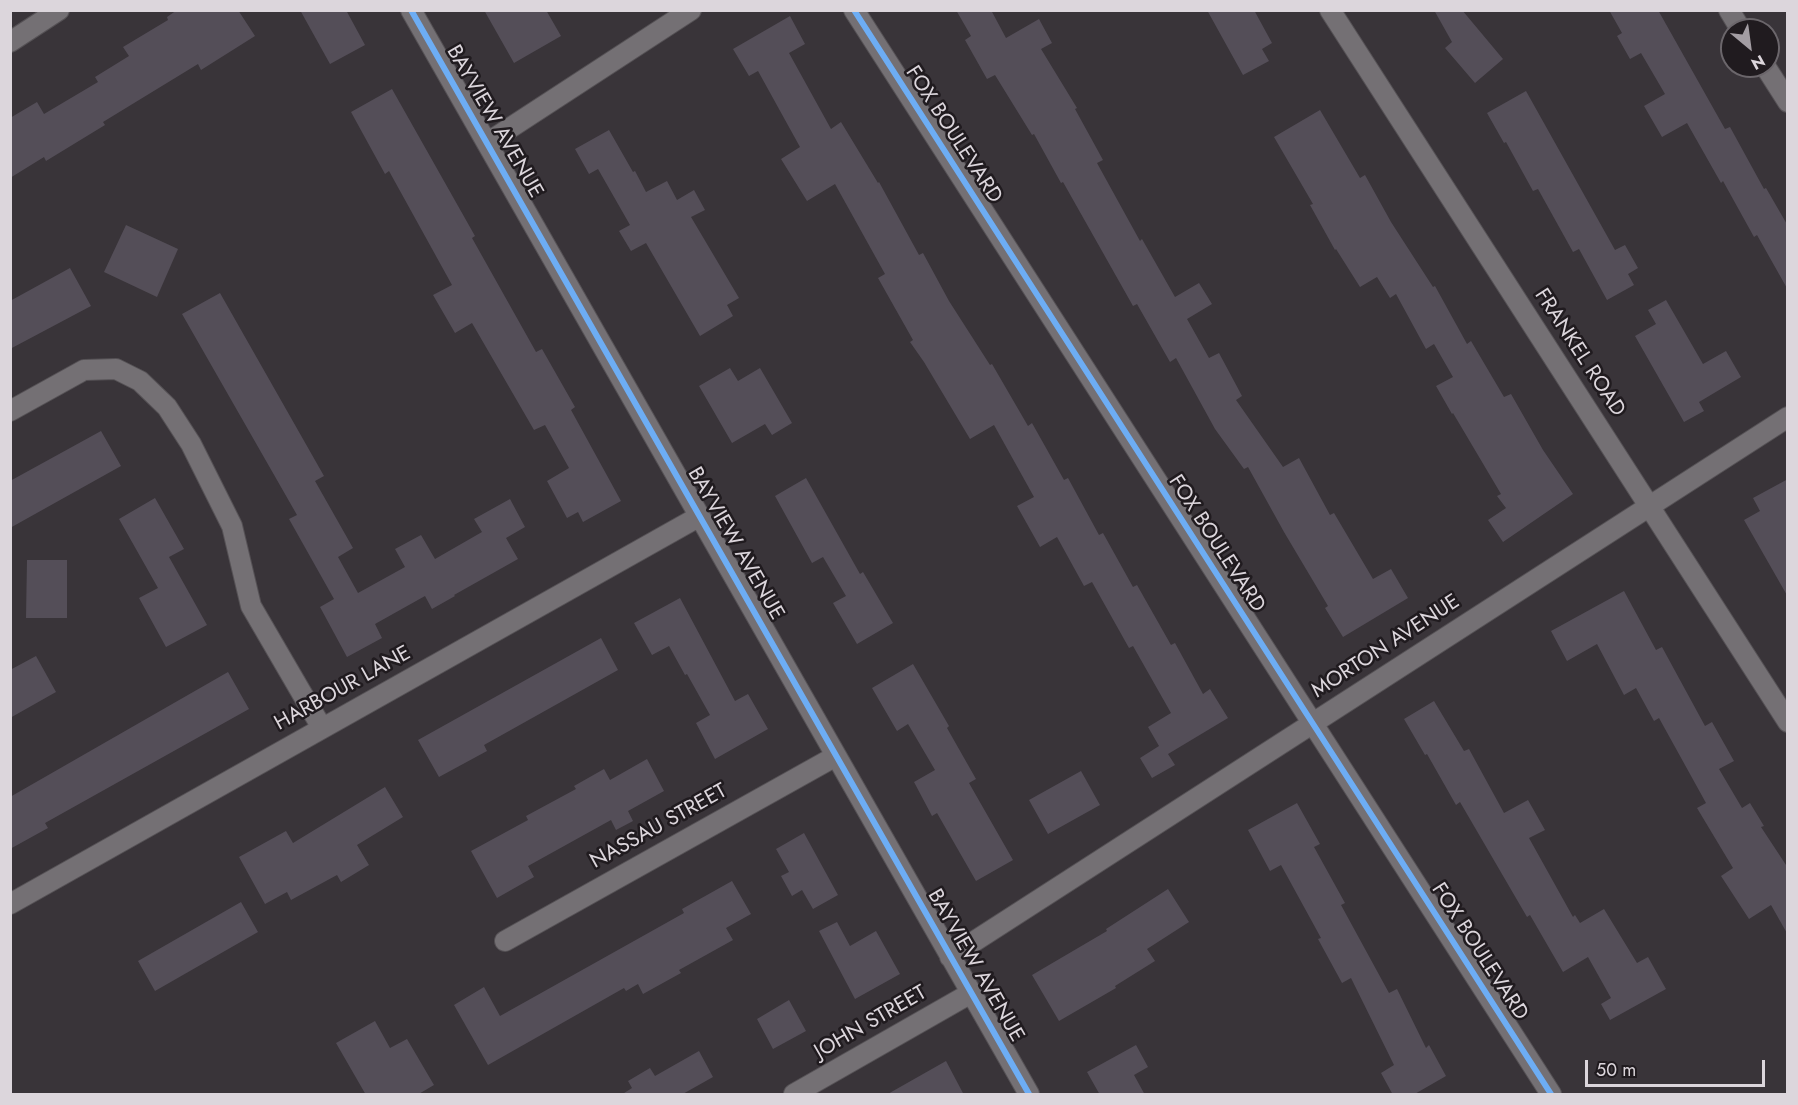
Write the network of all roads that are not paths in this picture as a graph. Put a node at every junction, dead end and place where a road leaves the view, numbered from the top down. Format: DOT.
graph roads {
  1 [pos="59,10"];
  2 [pos="411,10"];
  3 [pos="691,10"];
  4 [pos="854,10"];
  5 [pos="1330,10"];
  6 [pos="10,42"];
  7 [pos="1773,78"];
  8 [pos="1788,102"];
  9 [pos="486,143"];
  10 [pos="10,411"];
  11 [pos="1788,417"];
  12 [pos="1649,507"];
  13 [pos="700,516"];
  14 [pos="1788,722"];
  15 [pos="1312,723"];
  16 [pos="322,728"];
  17 [pos="836,756"];
  18 [pos="10,904"];
  19 [pos="505,941"];
  20 [pos="950,957"];
  21 [pos="971,993"];
  22 [pos="794,1095"];
  23 [pos="1029,1095"];
  24 [pos="1551,1095"];
  1 -- 6 [label="street"];
  2 -- 9 [label="street, BAYVIEW AVENUE"];
  3 -- 9 [label="street"];
  4 -- 15 [label="street, FOX BOULEVARD"];
  5 -- 12 [label="street, FRANKEL ROAD"];
  7 -- 8 [label="street"];
  9 -- 13 [label="street, BAYVIEW AVENUE"];
  10 -- 16 [label="street"];
  11 -- 12 [label="street, MORTON AVENUE"];
  12 -- 14 [label="street, FRANKEL ROAD"];
  12 -- 15 [label="street, MORTON AVENUE"];
  13 -- 16 [label="street, HARBOUR LANE"];
  13 -- 17 [label="street, BAYVIEW AVENUE"];
  15 -- 20 [label="street, MORTON AVENUE"];
  15 -- 24 [label="street, FOX BOULEVARD"];
  16 -- 18 [label="street, HARBOUR LANE"];
  17 -- 19 [label="street, NASSAU STREET"];
  17 -- 20 [label="street, BAYVIEW AVENUE"];
  20 -- 21 [label="street, BAYVIEW AVENUE"];
  21 -- 22 [label="street, JOHN STREET"];
  21 -- 23 [label="street, BAYVIEW AVENUE"];
}
